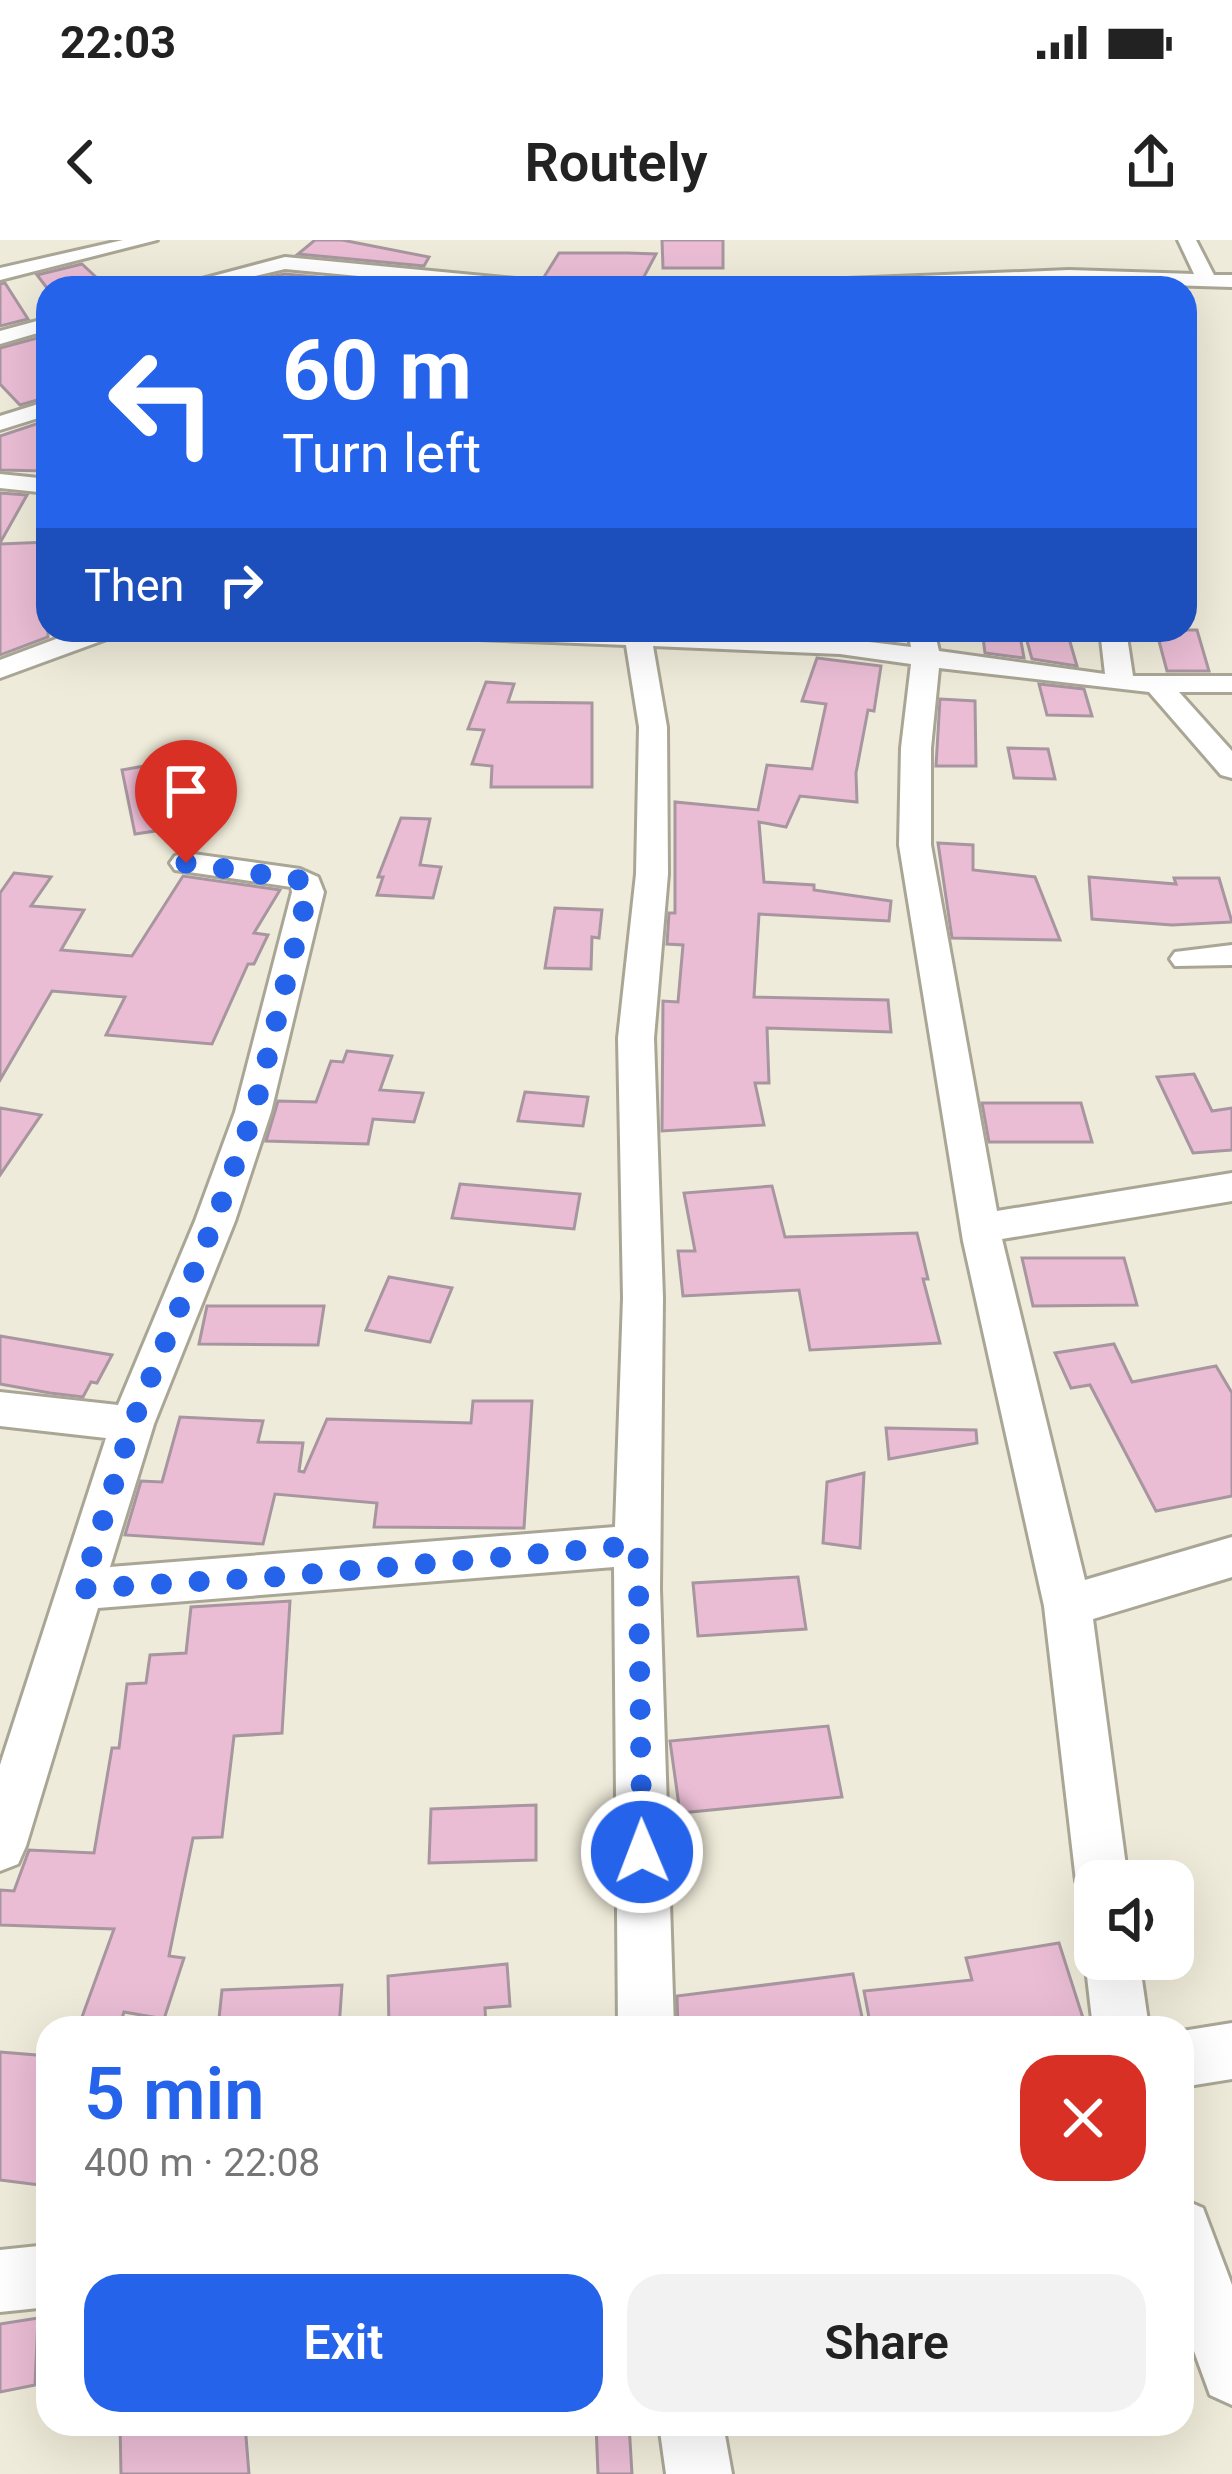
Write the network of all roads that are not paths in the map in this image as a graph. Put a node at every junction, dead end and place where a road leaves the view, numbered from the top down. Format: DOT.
graph roads {
  1 [pos="148,240"];
  2 [pos="301,240"];
  3 [pos="1187,240"];
  4 [pos="264,265"];
  5 [pos="0,274"];
  6 [pos="223,276"];
  7 [pos="257,276"];
  8 [pos="435,276"];
  9 [pos="939,276"];
  10 [pos="1156,276"];
  11 [pos="1197,278"];
  12 [pos="1206,279"];
  13 [pos="1232,281"];
  14 [pos="36,328"];
  15 [pos="0,338"];
  16 [pos="36,412"];
  17 [pos="0,423"];
  18 [pos="0,481"];
  19 [pos="36,485"];
  20 [pos="75,642"];
  21 [pos="640,642"];
  22 [pos="759,642"];
  23 [pos="1115,642"];
  24 [pos="924,643"];
  25 [pos="0,670"];
  26 [pos="1120,684"];
  27 [pos="1232,684"];
  28 [pos="1159,687"];
  29 [pos="1232,769"];
  30 [pos="186,863"];
  31 [pos="1232,955"];
  32 [pos="1187,959"];
  33 [pos="1232,1187"];
  34 [pos="981,1228"];
  35 [pos="0,1409"];
  36 [pos="132,1424"];
  37 [pos="638,1545"];
  38 [pos="1232,1557"];
  39 [pos="82,1589"];
  40 [pos="1068,1606"];
  41 [pos="0,1846"];
  42 [pos="1099,1860"];
  43 [pos="1115,1980"];
  44 [pos="646,2016"];
  45 [pos="1119,2016"];
  46 [pos="1232,2051"];
  47 [pos="1194,2057"];
  48 [pos="1194,2264"];
  49 [pos="36,2277"];
  50 [pos="0,2281"];
  51 [pos="1232,2373"];
  52 [pos="693,2436"];
  53 [pos="699,2474"];
  1 -- 5 [label="street"];
  2 -- 4 [label="street"];
  3 -- 12 [label="street"];
  4 -- 6 [label="street"];
  4 -- 7 [label="street"];
  4 -- 8 [label="street"];
  9 -- 10 [label="street"];
  11 -- 12 [label="street"];
  12 -- 13 [label="street"];
  14 -- 15 [label="street"];
  16 -- 17 [label="street"];
  18 -- 19 [label="street"];
  20 -- 25 [label="street"];
  21 -- 37 [label="street"];
  22 -- 24 [label="street"];
  23 -- 26 [label="street"];
  24 -- 26 [label="street"];
  24 -- 34 [label="street"];
  26 -- 28 [label="street"];
  27 -- 28 [label="street"];
  28 -- 29 [label="street"];
  30 -- 36 [label="street"];
  31 -- 32 [label="street"];
  33 -- 34 [label="street"];
  34 -- 40 [label="street"];
  35 -- 36 [label="street"];
  36 -- 39 [label="street"];
  37 -- 39 [label="street"];
  37 -- 44 [label="street"];
  38 -- 40 [label="street"];
  39 -- 41 [label="street"];
  40 -- 42 [label="street"];
  43 -- 45 [label="street"];
  46 -- 47 [label="street"];
  48 -- 51 [label="street"];
  49 -- 50 [label="street"];
  52 -- 53 [label="street"];
}
